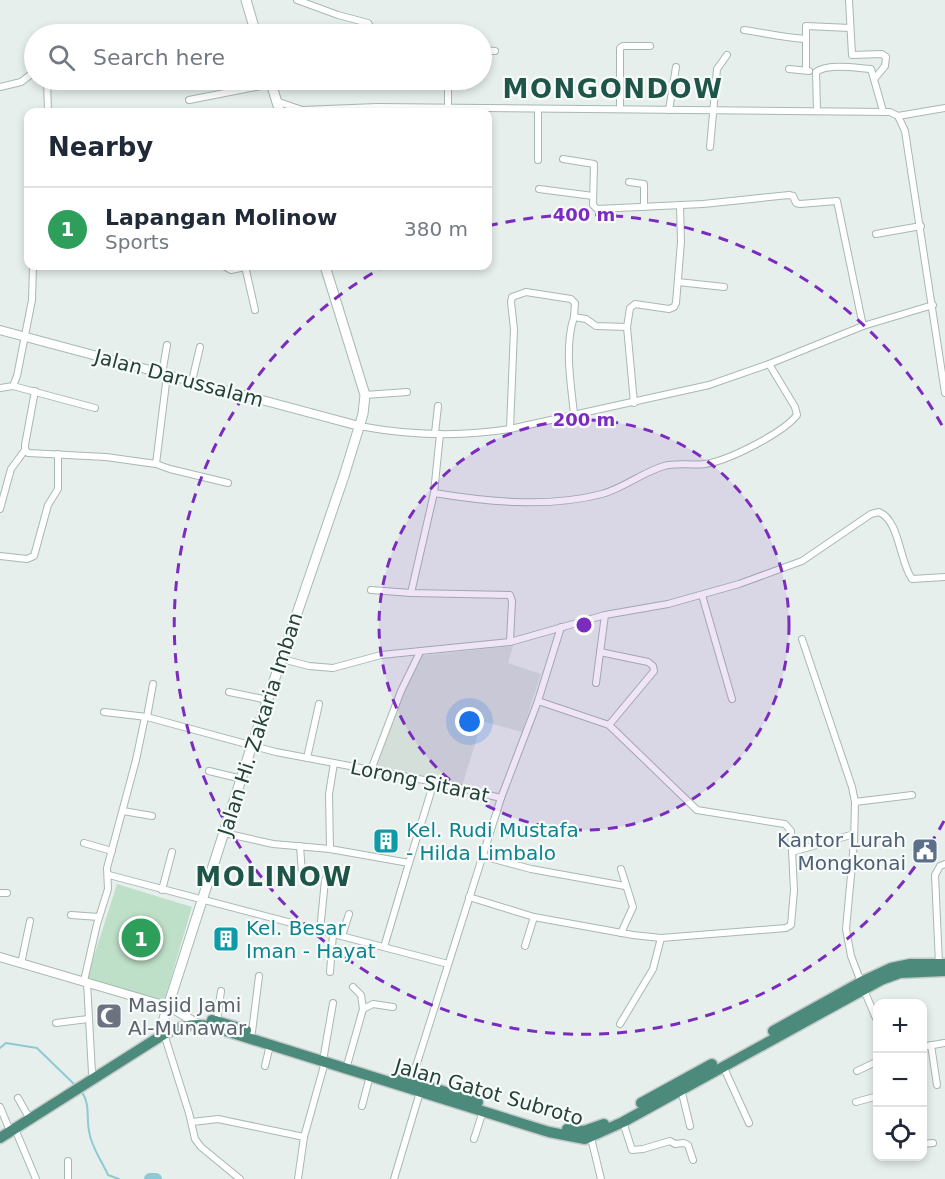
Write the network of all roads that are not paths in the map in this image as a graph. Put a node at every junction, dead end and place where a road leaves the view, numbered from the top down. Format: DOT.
graph roads {
  1 [pos="246,0"];
  2 [pos="297,0"];
  3 [pos="321,0"];
  4 [pos="849,0"];
  5 [pos="318,8"];
  6 [pos="253,24"];
  7 [pos="369,24"];
  8 [pos="850,27"];
  9 [pos="744,30"];
  10 [pos="806,39"];
  11 [pos="650,46"];
  12 [pos="492,51"];
  13 [pos="495,51"];
  14 [pos="727,55"];
  15 [pos="676,67"];
  16 [pos="789,69"];
  17 [pos="807,70"];
  18 [pos="816,72"];
  19 [pos="24,78"];
  20 [pos="875,78"];
  21 [pos="0,87"];
  22 [pos="47,90"];
  23 [pos="234,90"];
  24 [pos="273,90"];
  25 [pos="447,90"];
  26 [pos="189,100"];
  27 [pos="276,101"];
  28 [pos="448,107"];
  29 [pos="48,108"];
  30 [pos="279,108"];
  31 [pos="294,108"];
  32 [pos="338,108"];
  33 [pos="478,108"];
  34 [pos="492,108"];
  35 [pos="945,108"];
  36 [pos="620,109"];
  37 [pos="538,110"];
  38 [pos="669,110"];
  39 [pos="713,110"];
  40 [pos="817,111"];
  41 [pos="883,111"];
  42 [pos="898,116"];
  43 [pos="710,147"];
  44 [pos="563,159"];
  45 [pos="538,160"];
  46 [pos="629,182"];
  47 [pos="539,189"];
  48 [pos="593,196"];
  49 [pos="680,205"];
  50 [pos="644,207"];
  51 [pos="921,226"];
  52 [pos="876,234"];
  53 [pos="33,270"];
  54 [pos="246,270"];
  55 [pos="326,270"];
  56 [pos="678,282"];
  57 [pos="724,287"];
  58 [pos="933,309"];
  59 [pos="255,310"];
  60 [pos="574,317"];
  61 [pos="862,326"];
  62 [pos="627,327"];
  63 [pos="0,330"];
  64 [pos="26,336"];
  65 [pos="167,345"];
  66 [pos="200,347"];
  67 [pos="942,348"];
  68 [pos="769,364"];
  69 [pos="164,374"];
  70 [pos="192,381"];
  71 [pos="13,386"];
  72 [pos="0,388"];
  73 [pos="35,391"];
  74 [pos="406,392"];
  75 [pos="945,393"];
  76 [pos="365,395"];
  77 [pos="633,403"];
  78 [pos="438,406"];
  79 [pos="95,408"];
  80 [pos="574,414"];
  81 [pos="359,426"];
  82 [pos="510,429"];
  83 [pos="437,434"];
  84 [pos="26,450"];
  85 [pos="58,454"];
  86 [pos="156,464"];
  87 [pos="228,483"];
  88 [pos="3,488"];
  89 [pos="434,493"];
  90 [pos="0,509"];
  91 [pos="0,556"];
  92 [pos="945,577"];
  93 [pos="371,590"];
  94 [pos="411,593"];
  95 [pos="702,595"];
  96 [pos="605,615"];
  97 [pos="561,627"];
  98 [pos="802,639"];
  99 [pos="510,642"];
  100 [pos="420,652"];
  101 [pos="600,652"];
  102 [pos="282,660"];
  103 [pos="596,683"];
  104 [pos="153,684"];
  105 [pos="229,692"];
  106 [pos="732,699"];
  107 [pos="268,700"];
  108 [pos="538,701"];
  109 [pos="319,704"];
  110 [pos="104,712"];
  111 [pos="146,717"];
  112 [pos="609,725"];
  113 [pos="252,745"];
  114 [pos="307,758"];
  115 [pos="334,763"];
  116 [pos="371,770"];
  117 [pos="209,771"];
  118 [pos="242,779"];
  119 [pos="434,782"];
  120 [pos="912,795"];
  121 [pos="501,798"];
  122 [pos="855,802"];
  123 [pos="123,811"];
  124 [pos="152,816"];
  125 [pos="224,833"];
  126 [pos="854,834"];
  127 [pos="84,843"];
  128 [pos="300,846"];
  129 [pos="330,849"];
  130 [pos="112,851"];
  131 [pos="172,852"];
  132 [pos="792,852"];
  133 [pos="482,856"];
  134 [pos="409,863"];
  135 [pos="945,864"];
  136 [pos="621,869"];
  137 [pos="302,873"];
  138 [pos="108,875"];
  139 [pos="325,880"];
  140 [pos="626,886"];
  141 [pos="162,890"];
  142 [pos="469,897"];
  143 [pos="202,901"];
  144 [pos="349,914"];
  145 [pos="71,915"];
  146 [pos="99,917"];
  147 [pos="534,917"];
  148 [pos="30,921"];
  149 [pos="320,931"];
  150 [pos="333,934"];
  151 [pos="627,934"];
  152 [pos="342,936"];
  153 [pos="661,938"];
  154 [pos="525,946"];
  155 [pos="384,947"];
  156 [pos="0,957"];
  157 [pos="21,964"];
  158 [pos="448,964"];
  159 [pos="943,967"];
  160 [pos="330,972"];
  161 [pos="259,976"];
  162 [pos="85,982"];
  163 [pos="863,986"];
  164 [pos="353,987"];
  165 [pos="221,991"];
  166 [pos="333,1003"];
  167 [pos="170,1007"];
  168 [pos="393,1007"];
  169 [pos="363,1009"];
  170 [pos="873,1011"];
  171 [pos="88,1020"];
  172 [pos="204,1022"];
  173 [pos="56,1023"];
  174 [pos="620,1024"];
  175 [pos="164,1032"];
  176 [pos="245,1032"];
  177 [pos="765,1040"];
  178 [pos="944,1043"];
  179 [pos="270,1045"];
  180 [pos="931,1045"];
  181 [pos="927,1046"];
  182 [pos="324,1058"];
  183 [pos="348,1062"];
  184 [pos="873,1063"];
  185 [pos="265,1066"];
  186 [pos="723,1066"];
  187 [pos="857,1071"];
  188 [pos="92,1072"];
  189 [pos="370,1076"];
  190 [pos="83,1082"];
  191 [pos="937,1085"];
  192 [pos="414,1087"];
  193 [pos="72,1088"];
  194 [pos="681,1089"];
  195 [pos="873,1097"];
  196 [pos="18,1098"];
  197 [pos="856,1102"];
  198 [pos="362,1106"];
  199 [pos="0,1107"];
  200 [pos="483,1111"];
  201 [pos="27,1114"];
  202 [pos="192,1122"];
  203 [pos="623,1122"];
  204 [pos="749,1123"];
  205 [pos="690,1126"];
  206 [pos="8,1129"];
  207 [pos="552,1129"];
  208 [pos="304,1137"];
  209 [pos="0,1138"];
  210 [pos="474,1139"];
  211 [pos="592,1142"];
  212 [pos="933,1143"];
  213 [pos="927,1144"];
  214 [pos="693,1160"];
  215 [pos="68,1161"];
  216 [pos="36,1179"];
  217 [pos="68,1179"];
  218 [pos="240,1179"];
  219 [pos="298,1179"];
  220 [pos="394,1179"];
  221 [pos="601,1179"];
  1 -- 6 [label="main road"];
  2 -- 5 [label="street"];
  3 -- 5 [label="street"];
  4 -- 8 [label="street"];
  5 -- 7 [label="street"];
  8 -- 10 [label="street"];
  8 -- 20 [label="street"];
  9 -- 10 [label="street"];
  10 -- 17 [label="street"];
  11 -- 36 [label="street"];
  12 -- 13 [label="street"];
  14 -- 39 [label="street"];
  15 -- 38 [label="street"];
  16 -- 17 [label="street"];
  17 -- 18 [label="street"];
  18 -- 20 [label="street"];
  18 -- 40 [label="street"];
  19 -- 21 [label="street"];
  20 -- 41 [label="street"];
  22 -- 29 [label="street"];
  23 -- 26 [label="street"];
  24 -- 27 [label="main road"];
  25 -- 28 [label="street"];
  27 -- 30 [label="main road"];
  27 -- 31 [label="street"];
  28 -- 32 [label="street"];
  28 -- 33 [label="street"];
  34 -- 37 [label="street"];
  35 -- 42 [label="street"];
  36 -- 37 [label="street"];
  36 -- 38 [label="street"];
  37 -- 45 [label="street"];
  38 -- 39 [label="street"];
  39 -- 40 [label="street"];
  39 -- 43 [label="street"];
  40 -- 41 [label="street"];
  41 -- 42 [label="street"];
  42 -- 51 [label="street"];
  44 -- 48 [label="street"];
  46 -- 50 [label="street"];
  47 -- 48 [label="street"];
  48 -- 50 [label="street"];
  49 -- 50 [label="street"];
  49 -- 56 [label="street"];
  49 -- 61 [label="street"];
  51 -- 52 [label="street"];
  51 -- 58 [label="street"];
  53 -- 64 [label="street"];
  54 -- 59 [label="street"];
  55 -- 76 [label="main road"];
  56 -- 57 [label="street"];
  56 -- 62 [label="street"];
  58 -- 61 [label="street"];
  58 -- 67 [label="street"];
  60 -- 62 [label="street"];
  60 -- 80 [label="street"];
  60 -- 82 [label="street"];
  61 -- 68 [label="street"];
  62 -- 77 [label="street"];
  63 -- 64 [label="street, Jalan Darussalam"];
  64 -- 69 [label="street, Jalan Darussalam"];
  64 -- 71 [label="street"];
  65 -- 69 [label="street"];
  66 -- 70 [label="street"];
  67 -- 75 [label="street"];
  68 -- 77 [label="street"];
  68 -- 89 [label="street"];
  69 -- 70 [label="street, Jalan Darussalam"];
  69 -- 86 [label="street"];
  70 -- 81 [label="street, Jalan Darussalam"];
  71 -- 72 [label="street"];
  71 -- 73 [label="street"];
  73 -- 79 [label="street"];
  73 -- 84 [label="street"];
  74 -- 76 [label="street"];
  76 -- 81 [label="main road, Jalan Hi. Zakaria Imban"];
  77 -- 80 [label="street"];
  78 -- 83 [label="street"];
  80 -- 82 [label="street"];
  81 -- 83 [label="street"];
  81 -- 102 [label="main road, Jalan Hi. Zakaria Imban"];
  82 -- 83 [label="street"];
  83 -- 89 [label="street"];
  84 -- 85 [label="street"];
  84 -- 88 [label="street"];
  85 -- 86 [label="street"];
  85 -- 91 [label="street"];
  86 -- 87 [label="street"];
  88 -- 90 [label="street"];
  89 -- 94 [label="street"];
  92 -- 95 [label="street"];
  93 -- 94 [label="street"];
  94 -- 99 [label="street"];
  95 -- 96 [label="street"];
  95 -- 106 [label="street"];
  96 -- 97 [label="street"];
  96 -- 101 [label="street"];
  97 -- 99 [label="street"];
  97 -- 108 [label="street"];
  98 -- 122 [label="street"];
  99 -- 100 [label="street"];
  100 -- 102 [label="street"];
  100 -- 116 [label="street"];
  101 -- 103 [label="street"];
  101 -- 112 [label="street"];
  102 -- 107 [label="main road, Jalan Hi. Zakaria Imban"];
  104 -- 111 [label="street"];
  105 -- 107 [label="street"];
  107 -- 113 [label="main road, Jalan Hi. Zakaria Imban"];
  108 -- 112 [label="street"];
  108 -- 121 [label="street"];
  109 -- 114 [label="street"];
  110 -- 111 [label="street, Lorong Sitarat"];
  111 -- 113 [label="street, Lorong Sitarat"];
  111 -- 123 [label="street"];
  112 -- 132 [label="street"];
  113 -- 114 [label="street, Lorong Sitarat"];
  113 -- 118 [label="main road, Jalan Hi. Zakaria Imban"];
  114 -- 115 [label="street, Lorong Sitarat"];
  115 -- 116 [label="street, Lorong Sitarat"];
  115 -- 129 [label="street"];
  116 -- 119 [label="street, Lorong Sitarat"];
  117 -- 118 [label="street"];
  118 -- 125 [label="main road, Jalan Hi. Zakaria Imban"];
  119 -- 121 [label="street, Lorong Sitarat"];
  119 -- 134 [label="street"];
  120 -- 122 [label="street"];
  121 -- 133 [label="street, Lorong Sitarat"];
  122 -- 126 [label="street"];
  123 -- 124 [label="street"];
  123 -- 130 [label="street"];
  125 -- 128 [label="street"];
  125 -- 143 [label="main road, Jalan Hi. Zakaria Imban"];
  126 -- 132 [label="street"];
  126 -- 163 [label="street"];
  127 -- 130 [label="street"];
  128 -- 129 [label="street"];
  128 -- 137 [label="street"];
  129 -- 134 [label="street"];
  130 -- 138 [label="street"];
  131 -- 141 [label="street"];
  132 -- 153 [label="street"];
  133 -- 140 [label="street"];
  133 -- 142 [label="street, Lorong Sitarat"];
  134 -- 155 [label="street"];
  135 -- 159 [label="street"];
  136 -- 140 [label="street"];
  138 -- 141 [label="street"];
  138 -- 146 [label="street"];
  139 -- 149 [label="street"];
  140 -- 151 [label="street"];
  141 -- 143 [label="street"];
  142 -- 147 [label="street"];
  142 -- 158 [label="street, Lorong Sitarat"];
  143 -- 149 [label="street"];
  143 -- 167 [label="main road, Jalan Hi. Zakaria Imban"];
  144 -- 152 [label="street"];
  145 -- 146 [label="street"];
  146 -- 162 [label="street"];
  147 -- 151 [label="street"];
  147 -- 154 [label="street"];
  148 -- 157 [label="street"];
  149 -- 150 [label="street"];
  150 -- 152 [label="street"];
  150 -- 160 [label="street"];
  151 -- 153 [label="street"];
  152 -- 155 [label="street"];
  153 -- 174 [label="street"];
  155 -- 158 [label="street"];
  156 -- 157 [label="street"];
  157 -- 162 [label="street"];
  158 -- 192 [label="street, Lorong Sitarat"];
  159 -- 163 [label="highway, Jalan Gatot Subroto"];
  161 -- 176 [label="street"];
  162 -- 167 [label="street"];
  162 -- 171 [label="street"];
  163 -- 170 [label="street"];
  163 -- 177 [label="highway, Jalan Gatot Subroto"];
  164 -- 169 [label="street"];
  165 -- 172 [label="street"];
  166 -- 182 [label="street"];
  167 -- 172 [label="street"];
  167 -- 175 [label="main road, Jalan Hi. Zakaria Imban"];
  168 -- 169 [label="street"];
  169 -- 183 [label="street"];
  171 -- 173 [label="street"];
  171 -- 188 [label="street"];
  172 -- 175 [label="highway"];
  172 -- 176 [label="highway, Jalan Gatot Subroto"];
  175 -- 188 [label="highway"];
  175 -- 190 [label="highway"];
  175 -- 202 [label="street"];
  176 -- 179 [label="highway, Jalan Gatot Subroto"];
  176 -- 182 [label="highway, Jalan Gatot Subroto"];
  177 -- 186 [label="highway, Jalan Gatot Subroto"];
  177 -- 207 [label="highway, Jalan Gatot Subroto"];
  178 -- 180 [label="street"];
  179 -- 182 [label="highway, Jalan Gatot Subroto"];
  179 -- 185 [label="street"];
  180 -- 181 [label="street"];
  180 -- 191 [label="street"];
  182 -- 183 [label="highway, Jalan Gatot Subroto"];
  182 -- 189 [label="highway, Jalan Gatot Subroto"];
  182 -- 208 [label="street"];
  183 -- 192 [label="highway, Jalan Gatot Subroto"];
  184 -- 187 [label="street"];
  186 -- 194 [label="highway, Jalan Gatot Subroto"];
  186 -- 204 [label="street"];
  188 -- 190 [label="highway"];
  189 -- 192 [label="highway, Jalan Gatot Subroto"];
  189 -- 198 [label="street"];
  190 -- 193 [label="highway"];
  192 -- 200 [label="highway, Jalan Gatot Subroto"];
  192 -- 207 [label="highway, Jalan Gatot Subroto"];
  192 -- 220 [label="street, Lorong Sitarat"];
  193 -- 201 [label="highway"];
  193 -- 206 [label="highway"];
  194 -- 203 [label="highway, Jalan Gatot Subroto"];
  194 -- 205 [label="street"];
  195 -- 197 [label="street"];
  196 -- 201 [label="street"];
  199 -- 206 [label="street"];
  200 -- 207 [label="highway, Jalan Gatot Subroto"];
  200 -- 210 [label="street"];
  201 -- 206 [label="highway"];
  202 -- 208 [label="street"];
  202 -- 218 [label="street"];
  203 -- 211 [label="highway, Jalan Gatot Subroto"];
  203 -- 214 [label="street"];
  206 -- 209 [label="highway"];
  206 -- 216 [label="street"];
  207 -- 211 [label="highway, Jalan Gatot Subroto"];
  208 -- 219 [label="street"];
  211 -- 221 [label="street"];
  212 -- 213 [label="street"];
  215 -- 217 [label="street"];
}
